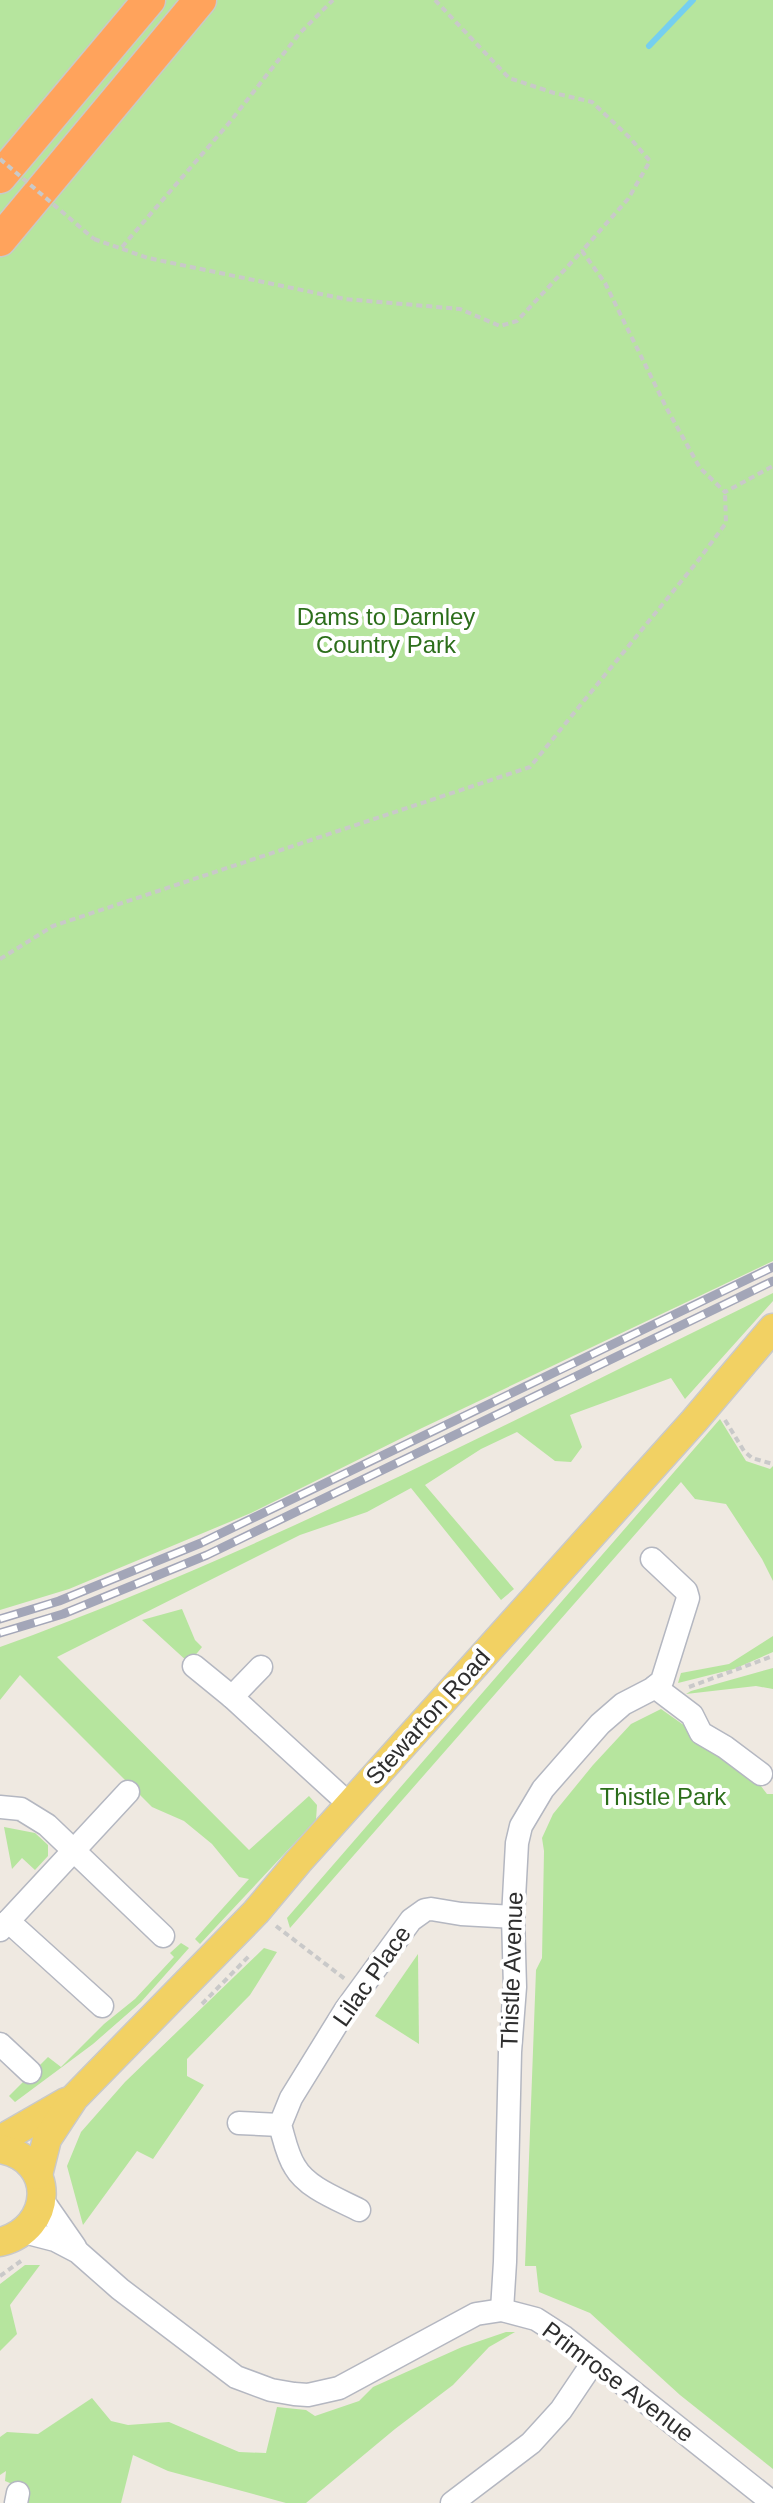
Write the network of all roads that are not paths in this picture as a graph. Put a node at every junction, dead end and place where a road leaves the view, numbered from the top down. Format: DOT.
graph roads {
  1 [pos="149,0"];
  2 [pos="200,0"];
  3 [pos="0,177"];
  4 [pos="0,240"];
  5 [pos="773,1328"];
  6 [pos="652,1559"];
  7 [pos="194,1666"];
  8 [pos="261,1667"];
  9 [pos="663,1692"];
  10 [pos="232,1697"];
  11 [pos="761,1774"];
  12 [pos="128,1792"];
  13 [pos="350,1805"];
  14 [pos="0,1807"];
  15 [pos="73,1850"];
  16 [pos="513,1917"];
  17 [pos="4,1925"];
  18 [pos="163,1936"];
  19 [pos="102,2006"];
  20 [pos="0,2044"];
  21 [pos="30,2072"];
  22 [pos="74,2098"];
  23 [pos="239,2123"];
  24 [pos="280,2125"];
  25 [pos="0,2140"];
  26 [pos="0,2149"];
  27 [pos="40,2187"];
  28 [pos="359,2210"];
  29 [pos="6,2240"];
  30 [pos="78,2252"];
  31 [pos="502,2310"];
  32 [pos="594,2361"];
  33 [pos="452,2503"];
  34 [pos="773,2503"];
  1 -- 3 [label="highway"];
  2 -- 4 [label="highway"];
  5 -- 13 [label="main road, Stewarton Road"];
  6 -- 9 [label="street"];
  7 -- 10 [label="street"];
  8 -- 10 [label="street"];
  9 -- 11 [label="street"];
  9 -- 16 [label="street, Thistle Avenue"];
  10 -- 13 [label="street"];
  12 -- 15 [label="street"];
  13 -- 22 [label="main road, Stewarton Road"];
  14 -- 15 [label="street"];
  15 -- 17 [label="street"];
  15 -- 18 [label="street"];
  16 -- 24 [label="street, Lilac Place"];
  16 -- 31 [label="street, Thistle Avenue"];
  17 -- 19 [label="street"];
  20 -- 21 [label="street"];
  22 -- 25 [label="main road, Stewarton Road"];
  22 -- 27 [label="main road, Stewarton Road"];
  23 -- 24 [label="street"];
  24 -- 28 [label="street"];
  26 -- 27 [label="main road"];
  27 -- 29 [label="main road, Stewarton Road"];
  27 -- 30 [label="street"];
  29 -- 30 [label="street"];
  30 -- 31 [label="street"];
  31 -- 32 [label="street, Primrose Avenue"];
  32 -- 33 [label="street"];
  32 -- 34 [label="street, Primrose Avenue"];
}
